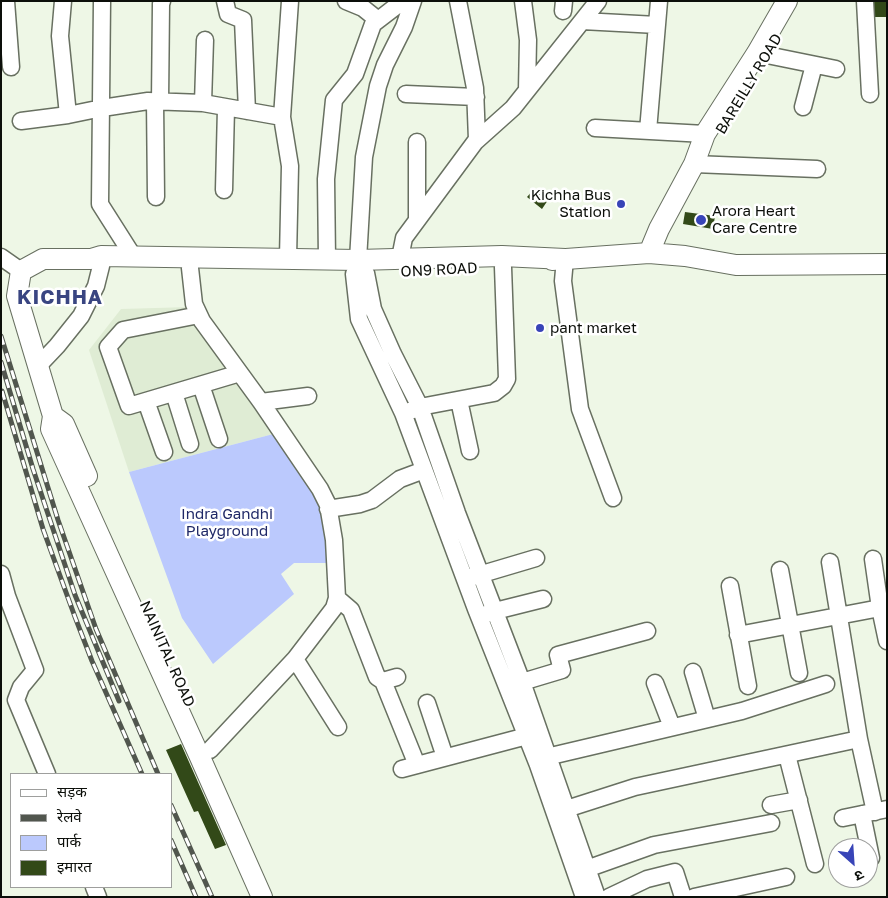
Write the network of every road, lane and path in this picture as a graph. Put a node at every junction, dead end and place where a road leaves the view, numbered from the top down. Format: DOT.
graph roads {
  1 [pos="6,1"];
  2 [pos="63,1"];
  3 [pos="102,1"];
  4 [pos="162,1"];
  5 [pos="225,1"];
  6 [pos="290,1"];
  7 [pos="346,1"];
  8 [pos="403,1"];
  9 [pos="413,1"];
  10 [pos="458,1"];
  11 [pos="523,1"];
  12 [pos="598,1"];
  13 [pos="659,1"];
  14 [pos="787,1"];
  15 [pos="799,1"];
  16 [pos="865,1"];
  17 [pos="383,12"];
  18 [pos="582,21"];
  19 [pos="657,25"];
  20 [pos="205,40"];
  21 [pos="767,55"];
  22 [pos="814,65"];
  23 [pos="11,67"];
  24 [pos="836,69"];
  25 [pos="527,90"];
  26 [pos="406,94"];
  27 [pos="870,94"];
  28 [pos="476,97"];
  29 [pos="158,101"];
  30 [pos="203,103"];
  31 [pos="803,107"];
  32 [pos="102,108"];
  33 [pos="226,108"];
  34 [pos="247,111"];
  35 [pos="68,115"];
  36 [pos="282,117"];
  37 [pos="21,121"];
  38 [pos="596,128"];
  39 [pos="648,131"];
  40 [pos="705,134"];
  41 [pos="477,140"];
  42 [pos="417,142"];
  43 [pos="694,164"];
  44 [pos="817,170"];
  45 [pos="224,190"];
  46 [pos="156,197"];
  47 [pos="417,220"];
  48 [pos="649,253"];
  49 [pos="887,253"];
  50 [pos="133,256"];
  51 [pos="685,256"];
  52 [pos="1,257"];
  53 [pos="288,258"];
  54 [pos="400,258"];
  55 [pos="564,258"];
  56 [pos="327,259"];
  57 [pos="96,262"];
  58 [pos="887,264"];
  59 [pos="503,267"];
  60 [pos="190,268"];
  61 [pos="359,269"];
  62 [pos="21,271"];
  63 [pos="199,315"];
  64 [pos="38,366"];
  65 [pos="240,373"];
  66 [pos="201,385"];
  67 [pos="174,393"];
  68 [pos="308,396"];
  69 [pos="459,400"];
  70 [pos="146,401"];
  71 [pos="261,402"];
  72 [pos="420,408"];
  73 [pos="403,413"];
  74 [pos="53,416"];
  75 [pos="219,439"];
  76 [pos="190,444"];
  77 [pos="470,451"];
  78 [pos="164,452"];
  79 [pos="424,470"];
  80 [pos="613,498"];
  81 [pos="328,509"];
  82 [pos="536,558"];
  83 [pos="873,559"];
  84 [pos="830,562"];
  85 [pos="780,570"];
  86 [pos="1,574"];
  87 [pos="473,576"];
  88 [pos="730,586"];
  89 [pos="4,597"];
  90 [pos="337,598"];
  91 [pos="543,599"];
  92 [pos="880,608"];
  93 [pos="487,614"];
  94 [pos="839,616"];
  95 [pos="790,625"];
  96 [pos="647,631"];
  97 [pos="738,635"];
  98 [pos="887,641"];
  99 [pos="295,659"];
  100 [pos="693,672"];
  101 [pos="799,672"];
  102 [pos="655,683"];
  103 [pos="826,684"];
  104 [pos="515,685"];
  105 [pos="748,686"];
  106 [pos="427,703"];
  107 [pos="707,719"];
  108 [pos="338,727"];
  109 [pos="672,727"];
  110 [pos="527,736"];
  111 [pos="859,739"];
  112 [pos="210,750"];
  113 [pos="787,755"];
  114 [pos="445,757"];
  115 [pos="542,758"];
  116 [pos="47,773"];
  117 [pos="799,800"];
  118 [pos="771,805"];
  119 [pos="561,811"];
  120 [pos="874,812"];
  121 [pos="843,818"];
  122 [pos="771,823"];
  123 [pos="872,838"];
  124 [pos="815,864"];
  125 [pos="582,871"];
  126 [pos="786,877"];
  127 [pos="620,894"];
  128 [pos="262,897"];
  129 [pos="274,897"];
  130 [pos="584,897"];
  131 [pos="597,897"];
  132 [pos="683,897"];
  133 [pos="694,897"];
  1 -- 23 [label="street"];
  2 -- 35 [label="street"];
  3 -- 32 [label="street"];
  4 -- 29 [label="street"];
  5 -- 34 [label="street"];
  6 -- 36 [label="street"];
  7 -- 17 [label="street"];
  8 -- 17 [label="street"];
  9 -- 61 [label="street"];
  10 -- 28 [label="street"];
  11 -- 25 [label="street"];
  12 -- 18 [label="street"];
  13 -- 19 [label="street"];
  14 -- 40 [label="main road, BAREILLY ROAD"];
  15 -- 21 [label="main road, BAREILLY ROAD"];
  16 -- 27 [label="street"];
  17 -- 56 [label="street"];
  18 -- 19 [label="street"];
  18 -- 25 [label="street"];
  19 -- 39 [label="street"];
  20 -- 30 [label="street"];
  21 -- 22 [label="street"];
  21 -- 43 [label="main road, BAREILLY ROAD"];
  22 -- 24 [label="street"];
  22 -- 31 [label="street"];
  25 -- 41 [label="street"];
  26 -- 28 [label="street"];
  28 -- 41 [label="street"];
  29 -- 30 [label="street"];
  29 -- 32 [label="street"];
  29 -- 46 [label="street"];
  30 -- 33 [label="street"];
  32 -- 35 [label="street"];
  32 -- 50 [label="street"];
  33 -- 34 [label="street"];
  33 -- 45 [label="street"];
  34 -- 36 [label="street"];
  35 -- 37 [label="street"];
  36 -- 53 [label="street"];
  38 -- 39 [label="street"];
  39 -- 40 [label="street"];
  40 -- 43 [label="main road, BAREILLY ROAD"];
  41 -- 47 [label="street"];
  42 -- 47 [label="street"];
  43 -- 44 [label="street"];
  43 -- 48 [label="main road, BAREILLY ROAD"];
  47 -- 54 [label="street"];
  48 -- 51 [label="main road, ON9 ROAD"];
  48 -- 55 [label="main road, ON9 ROAD"];
  49 -- 51 [label="main road"];
  50 -- 53 [label="main road"];
  50 -- 57 [label="main road"];
  51 -- 58 [label="main road, ON9 ROAD"];
  52 -- 62 [label="street"];
  53 -- 56 [label="main road"];
  54 -- 55 [label="main road"];
  54 -- 61 [label="main road"];
  55 -- 59 [label="main road, ON9 ROAD"];
  55 -- 80 [label="street"];
  56 -- 61 [label="main road"];
  57 -- 60 [label="main road, ON9 ROAD"];
  57 -- 62 [label="main road, ON9 ROAD"];
  57 -- 64 [label="street"];
  59 -- 61 [label="main road, ON9 ROAD"];
  59 -- 69 [label="street"];
  60 -- 61 [label="main road, ON9 ROAD"];
  60 -- 63 [label="street"];
  61 -- 72 [label="street"];
  61 -- 73 [label="street"];
  62 -- 64 [label="main road, NAINITAL ROAD"];
  63 -- 65 [label="street"];
  63 -- 70 [label="street"];
  64 -- 74 [label="main road, NAINITAL ROAD"];
  65 -- 66 [label="street"];
  65 -- 71 [label="street"];
  66 -- 67 [label="street"];
  66 -- 75 [label="street"];
  67 -- 70 [label="street"];
  67 -- 76 [label="street"];
  68 -- 71 [label="street"];
  69 -- 72 [label="street"];
  69 -- 77 [label="street"];
  70 -- 78 [label="street"];
  71 -- 81 [label="street"];
  72 -- 73 [label="street"];
  72 -- 87 [label="street"];
  73 -- 79 [label="street"];
  74 -- 112 [label="main road, NAINITAL ROAD"];
  74 -- 128 [label="main road, NAINITAL ROAD"];
  79 -- 81 [label="street"];
  79 -- 87 [label="street"];
  81 -- 90 [label="street"];
  82 -- 87 [label="street"];
  83 -- 92 [label="street"];
  84 -- 94 [label="street"];
  85 -- 95 [label="street"];
  86 -- 89 [label="street"];
  87 -- 93 [label="street"];
  88 -- 97 [label="street"];
  89 -- 116 [label="street"];
  90 -- 99 [label="street"];
  90 -- 114 [label="street"];
  91 -- 93 [label="street"];
  92 -- 94 [label="street"];
  92 -- 98 [label="street"];
  93 -- 104 [label="street"];
  94 -- 95 [label="street"];
  94 -- 111 [label="street"];
  95 -- 97 [label="street"];
  95 -- 101 [label="street"];
  96 -- 104 [label="street"];
  97 -- 105 [label="street"];
  99 -- 108 [label="street"];
  99 -- 112 [label="street"];
  100 -- 107 [label="street"];
  102 -- 109 [label="street"];
  103 -- 107 [label="street"];
  104 -- 110 [label="street"];
  104 -- 115 [label="street"];
  106 -- 114 [label="street"];
  107 -- 109 [label="street"];
  109 -- 115 [label="street"];
  110 -- 114 [label="street"];
  110 -- 115 [label="street"];
  111 -- 113 [label="street"];
  111 -- 120 [label="street"];
  112 -- 129 [label="main road, NAINITAL ROAD"];
  113 -- 117 [label="street"];
  113 -- 119 [label="street"];
  115 -- 119 [label="street"];
  117 -- 118 [label="street"];
  117 -- 124 [label="street"];
  119 -- 125 [label="street"];
  120 -- 121 [label="street"];
  120 -- 123 [label="street"];
  122 -- 125 [label="street"];
  125 -- 130 [label="street"];
  125 -- 131 [label="street"];
  126 -- 133 [label="street"];
  127 -- 132 [label="street"];
}
